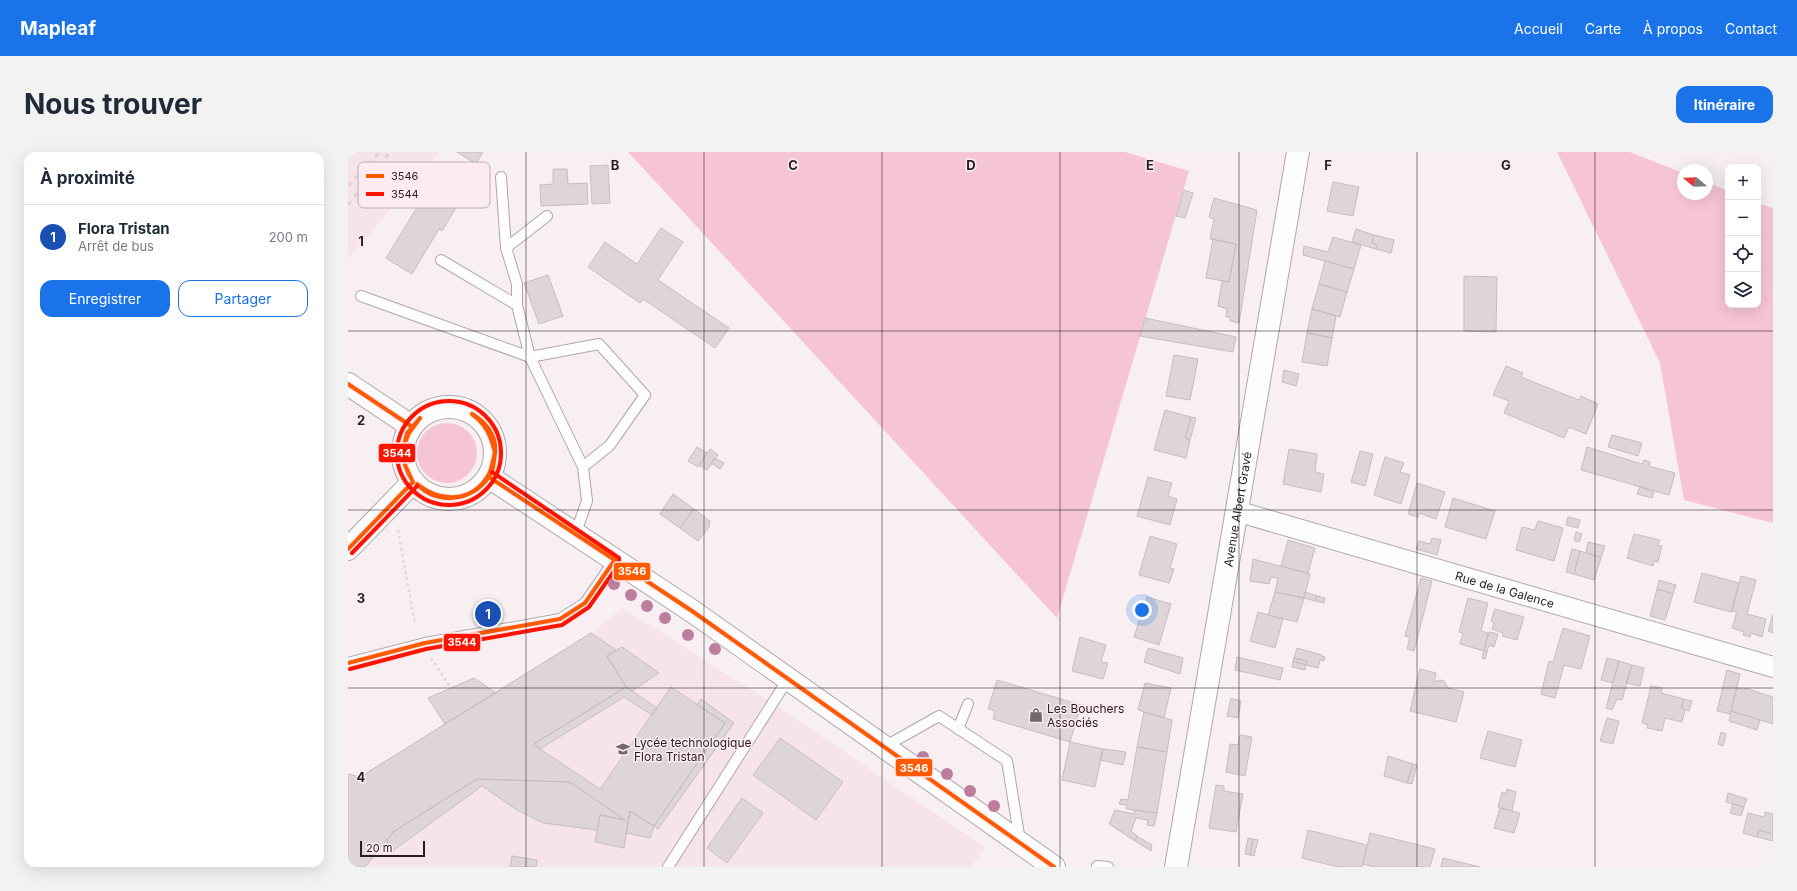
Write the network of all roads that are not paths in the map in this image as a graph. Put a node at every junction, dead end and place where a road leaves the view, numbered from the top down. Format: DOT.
graph roads {
  1 [pos="1298,152"];
  2 [pos="501,177"];
  3 [pos="547,216"];
  4 [pos="506,248"];
  5 [pos="441,260"];
  6 [pos="361,296"];
  7 [pos="518,305"];
  8 [pos="530,357"];
  9 [pos="348,384"];
  10 [pos="411,426"];
  11 [pos="583,467"];
  12 [pos="489,477"];
  13 [pos="413,482"];
  14 [pos="1236,511"];
  15 [pos="575,535"];
  16 [pos="348,549"];
  17 [pos="614,561"];
  18 [pos="348,663"];
  19 [pos="1773,667"];
  20 [pos="788,679"];
  21 [pos="968,704"];
  22 [pos="958,729"];
  23 [pos="884,747"];
  24 [pos="1021,843"];
  25 [pos="1097,866"];
  26 [pos="668,867"];
  27 [pos="1054,867"];
  28 [pos="1108,867"];
  29 [pos="1176,867"];
  1 -- 14 [label="main road, Avenue Albert Gravé"];
  2 -- 4 [label="lane"];
  3 -- 4 [label="lane"];
  4 -- 7 [label="lane"];
  5 -- 7 [label="lane"];
  6 -- 8 [label="lane"];
  7 -- 8 [label="lane"];
  8 -- 11 [label="lane"];
  8 -- 11 [label="lane"];
  9 -- 10 [label="main road"];
  10 -- 12 [label="main road"];
  10 -- 13 [label="main road"];
  11 -- 15 [label="lane"];
  12 -- 13 [label="main road"];
  12 -- 15 [label="main road"];
  13 -- 16 [label="main road"];
  14 -- 19 [label="street, Rue de la Galence"];
  14 -- 29 [label="main road, Avenue Albert Gravé"];
  15 -- 17 [label="main road"];
  17 -- 18 [label="lane"];
  17 -- 20 [label="main road"];
  20 -- 23 [label="main road"];
  20 -- 26 [label="lane"];
  21 -- 22 [label="lane"];
  22 -- 23 [label="lane"];
  22 -- 24 [label="lane"];
  23 -- 24 [label="main road"];
  24 -- 27 [label="main road"];
  25 -- 28 [label="lane"];
}
